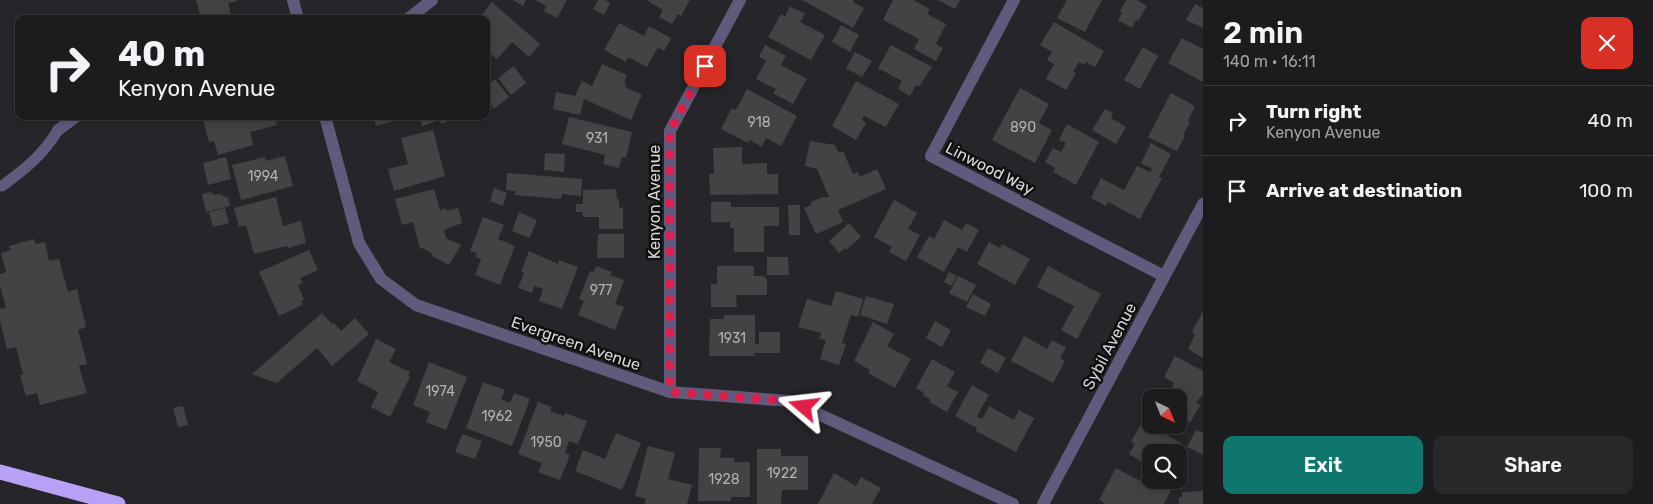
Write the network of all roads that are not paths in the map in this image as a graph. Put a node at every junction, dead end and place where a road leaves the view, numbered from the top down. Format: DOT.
graph roads {
  1 [pos="294,0"];
  2 [pos="432,0"];
  3 [pos="740,0"];
  4 [pos="1014,0"];
  5 [pos="297,15"];
  6 [pos="413,15"];
  7 [pos="72,120"];
  8 [pos="326,120"];
  9 [pos="58,130"];
  10 [pos="2,186"];
  11 [pos="1203,204"];
  12 [pos="1164,276"];
  13 [pos="670,392"];
  14 [pos="0,472"];
  15 [pos="118,504"];
  16 [pos="1012,504"];
  17 [pos="1043,504"];
  1 -- 5 [label="street"];
  2 -- 6 [label="street"];
  3 -- 13 [label="street, Kenyon Avenue"];
  4 -- 12 [label="street, Linwood Way"];
  7 -- 9 [label="street"];
  8 -- 13 [label="street, Evergreen Avenue"];
  9 -- 10 [label="lane"];
  11 -- 12 [label="street, Sybil Avenue"];
  12 -- 17 [label="street, Sybil Avenue"];
  13 -- 16 [label="street, Evergreen Avenue"];
  14 -- 15 [label="highway"];
}
